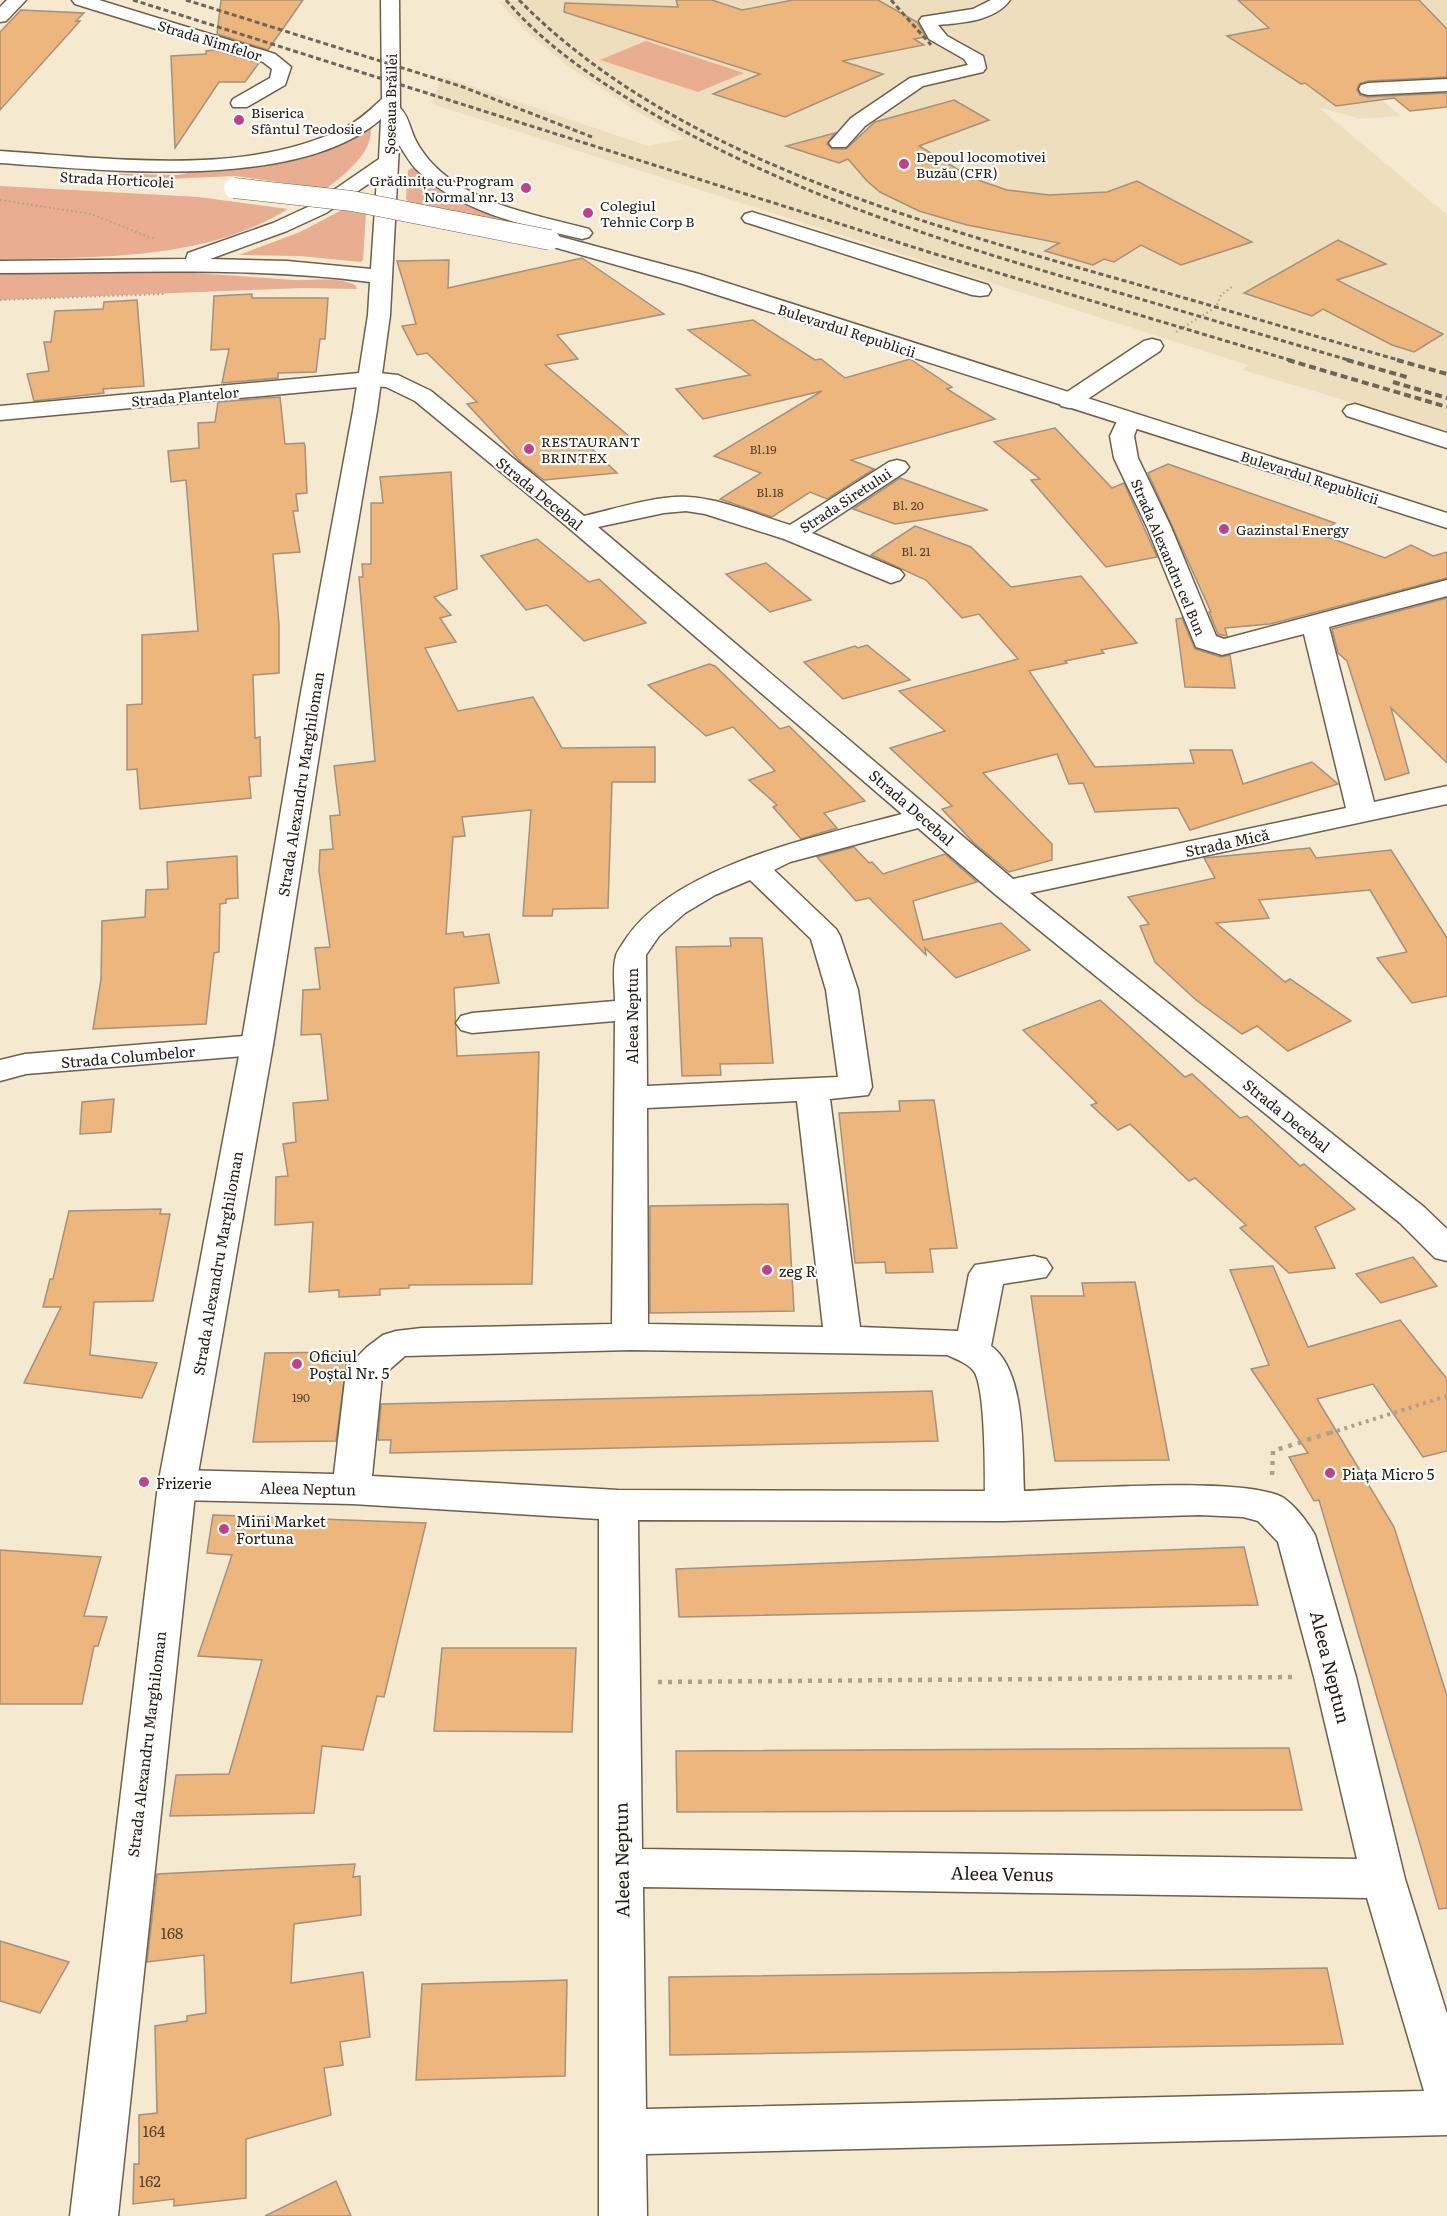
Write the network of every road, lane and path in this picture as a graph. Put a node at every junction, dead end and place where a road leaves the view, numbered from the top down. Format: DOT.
graph roads {
  1 [pos="17,0"];
  2 [pos="81,0"];
  3 [pos="390,0"];
  4 [pos="1001,0"];
  5 [pos="0,17"];
  6 [pos="1447,85"];
  7 [pos="1368,89"];
  8 [pos="240,103"];
  9 [pos="392,107"];
  10 [pos="838,143"];
  11 [pos="0,157"];
  12 [pos="389,160"];
  13 [pos="0,174"];
  14 [pos="187,184"];
  15 [pos="211,186"];
  16 [pos="0,200"];
  17 [pos="752,218"];
  18 [pos="161,242"];
  19 [pos="168,265"];
  20 [pos="0,267"];
  21 [pos="382,277"];
  22 [pos="1232,287"];
  23 [pos="980,290"];
  24 [pos="174,293"];
  25 [pos="0,300"];
  26 [pos="379,315"];
  27 [pos="857,333"];
  28 [pos="1152,346"];
  29 [pos="370,379"];
  30 [pos="1069,401"];
  31 [pos="1355,411"];
  32 [pos="0,412"];
  33 [pos="1128,420"];
  34 [pos="1447,441"];
  35 [pos="897,466"];
  36 [pos="1447,521"];
  37 [pos="579,524"];
  38 [pos="793,534"];
  39 [pos="891,575"];
  40 [pos="1447,588"];
  41 [pos="1315,624"];
  42 [pos="1447,795"];
  43 [pos="1362,813"];
  44 [pos="924,817"];
  45 [pos="753,866"];
  46 [pos="1007,890"];
  47 [pos="631,1010"];
  48 [pos="472,1023"];
  49 [pos="257,1045"];
  50 [pos="0,1071"];
  51 [pos="812,1089"];
  52 [pos="630,1098"];
  53 [pos="1447,1249"];
  54 [pos="1034,1268"];
  55 [pos="630,1337"];
  56 [pos="843,1340"];
  57 [pos="972,1350"];
  58 [pos="1447,1396"];
  59 [pos="177,1485"];
  60 [pos="352,1489"];
  61 [pos="618,1505"];
  62 [pos="1005,1506"];
  63 [pos="1271,1509"];
  64 [pos="1335,1677"];
  65 [pos="620,1682"];
  66 [pos="622,1868"];
  67 [pos="1383,1879"];
  68 [pos="1447,2090"];
  69 [pos="1447,2113"];
  70 [pos="624,2132"];
  71 [pos="94,2216"];
  72 [pos="623,2216"];
  1 -- 5 [label="street"];
  2 -- 8 [label="street, Strada Nimfelor"];
  3 -- 9 [label="street, Șoseaua Brăilei"];
  4 -- 10 [label="street"];
  6 -- 7 [label="street"];
  9 -- 11 [label="street"];
  9 -- 12 [label="street, Șoseaua Brăilei"];
  9 -- 27 [label="street"];
  12 -- 19 [label="street"];
  12 -- 21 [label="street, Șoseaua Brăilei"];
  13 -- 14 [label="street, Strada Horticolei"];
  15 -- 27 [label="street, Bulevardul Republicii, bridge"];
  16 -- 18 [label="path"];
  17 -- 23 [label="street"];
  19 -- 20 [label="street"];
  19 -- 21 [label="street"];
  21 -- 26 [label="street, Șoseaua Brăilei"];
  22 -- 28 [label="path"];
  24 -- 25 [label="path"];
  26 -- 29 [label="street, Strada Alexandru Marghiloman"];
  27 -- 30 [label="street, Bulevardul Republicii"];
  28 -- 30 [label="street"];
  29 -- 32 [label="street, Strada Plantelor"];
  29 -- 37 [label="street, Strada Decebal"];
  29 -- 49 [label="street, Strada Alexandru Marghiloman"];
  30 -- 33 [label="street, Bulevardul Republicii"];
  31 -- 34 [label="street"];
  33 -- 36 [label="street, Bulevardul Republicii"];
  33 -- 41 [label="street, Strada Alexandru cel Bun"];
  35 -- 38 [label="street, Strada Siretului"];
  37 -- 38 [label="street, Strada Siretului"];
  37 -- 44 [label="street, Strada Decebal"];
  38 -- 39 [label="street, Strada Siretului"];
  40 -- 41 [label="street"];
  41 -- 43 [label="street"];
  42 -- 43 [label="street, Strada Mică"];
  43 -- 46 [label="street, Strada Mică"];
  44 -- 45 [label="street, Aleea Neptun"];
  44 -- 46 [label="street, Strada Decebal"];
  45 -- 47 [label="street, Aleea Neptun"];
  45 -- 51 [label="street"];
  46 -- 53 [label="street, Strada Decebal"];
  47 -- 48 [label="street"];
  47 -- 52 [label="street, Aleea Neptun"];
  49 -- 50 [label="street, Strada Columbelor"];
  49 -- 59 [label="street, Strada Alexandru Marghiloman"];
  51 -- 52 [label="street"];
  51 -- 56 [label="street"];
  52 -- 55 [label="street, Aleea Neptun"];
  54 -- 57 [label="street"];
  55 -- 56 [label="street"];
  55 -- 60 [label="street"];
  56 -- 57 [label="street"];
  57 -- 62 [label="street"];
  58 -- 63 [label="path"];
  59 -- 60 [label="street, Aleea Neptun"];
  59 -- 71 [label="street, Strada Alexandru Marghiloman"];
  60 -- 61 [label="street, Aleea Neptun"];
  61 -- 62 [label="street, Aleea Neptun"];
  61 -- 65 [label="street, Aleea Neptun"];
  62 -- 63 [label="street, Aleea Neptun"];
  63 -- 64 [label="street, Aleea Neptun"];
  64 -- 65 [label="path"];
  64 -- 67 [label="street, Aleea Neptun"];
  65 -- 66 [label="street, Aleea Neptun"];
  66 -- 67 [label="street, Aleea Venus"];
  66 -- 70 [label="street, Aleea Neptun"];
  67 -- 68 [label="street, Aleea Neptun"];
  69 -- 70 [label="street"];
  70 -- 72 [label="street, Aleea Neptun"];
}
